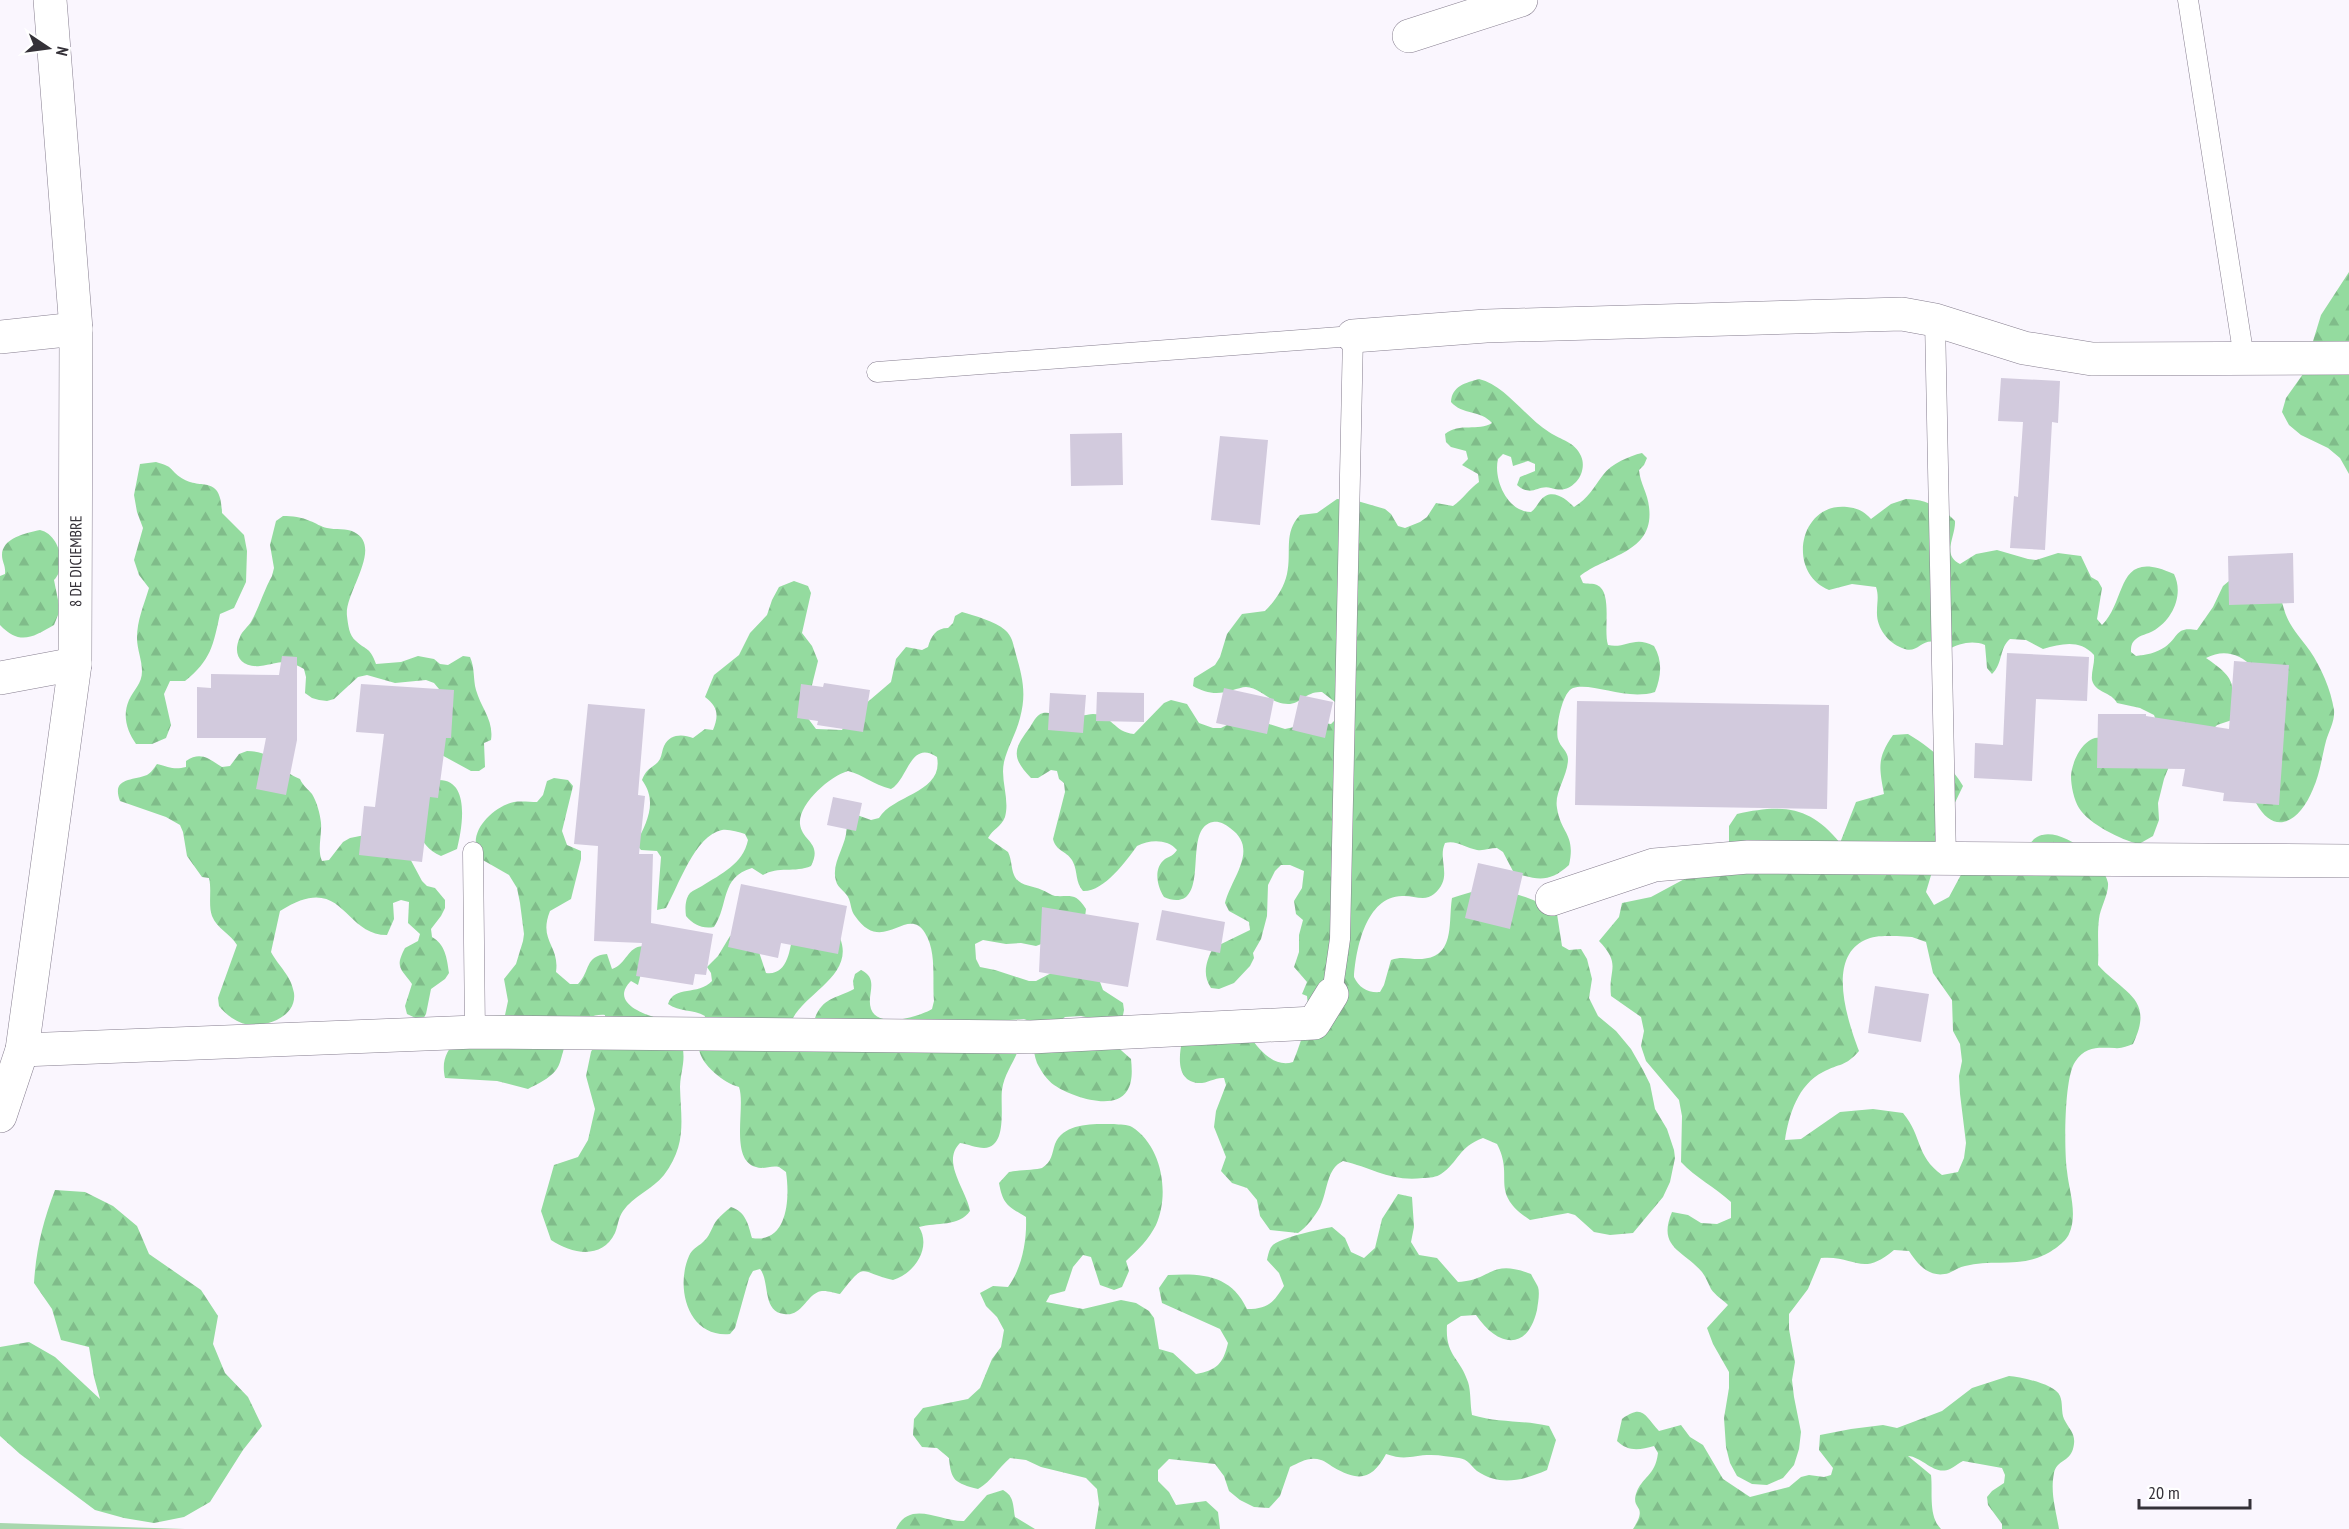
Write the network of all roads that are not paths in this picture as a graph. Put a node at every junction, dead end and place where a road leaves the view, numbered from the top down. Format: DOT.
graph roads {
  1 [pos="50,0"];
  2 [pos="1521,0"];
  3 [pos="2188,0"];
  4 [pos="1408,36"];
  5 [pos="1935,320"];
  6 [pos="76,329"];
  7 [pos="1353,336"];
  8 [pos="0,337"];
  9 [pos="2244,358"];
  10 [pos="2349,358"];
  11 [pos="877,372"];
  12 [pos="75,664"];
  13 [pos="0,678"];
  14 [pos="473,852"];
  15 [pos="1946,859"];
  16 [pos="2349,861"];
  17 [pos="1552,899"];
  18 [pos="1332,994"];
  19 [pos="475,1032"];
  20 [pos="21,1050"];
  21 [pos="1,1110"];
  1 -- 6 [label="street, 8 DE DICIEMBRE"];
  2 -- 4 [label="street"];
  3 -- 9 [label="lane"];
  5 -- 7 [label="street"];
  5 -- 9 [label="street"];
  5 -- 15 [label="lane"];
  6 -- 8 [label="street"];
  6 -- 12 [label="street, 8 DE DICIEMBRE"];
  7 -- 11 [label="lane"];
  7 -- 18 [label="lane"];
  9 -- 10 [label="street"];
  12 -- 13 [label="street"];
  12 -- 20 [label="street, 8 DE DICIEMBRE"];
  14 -- 19 [label="lane"];
  15 -- 16 [label="street"];
  15 -- 17 [label="street"];
  18 -- 19 [label="street"];
  19 -- 20 [label="street"];
  20 -- 21 [label="street, 8 DE DICIEMBRE"];
}
